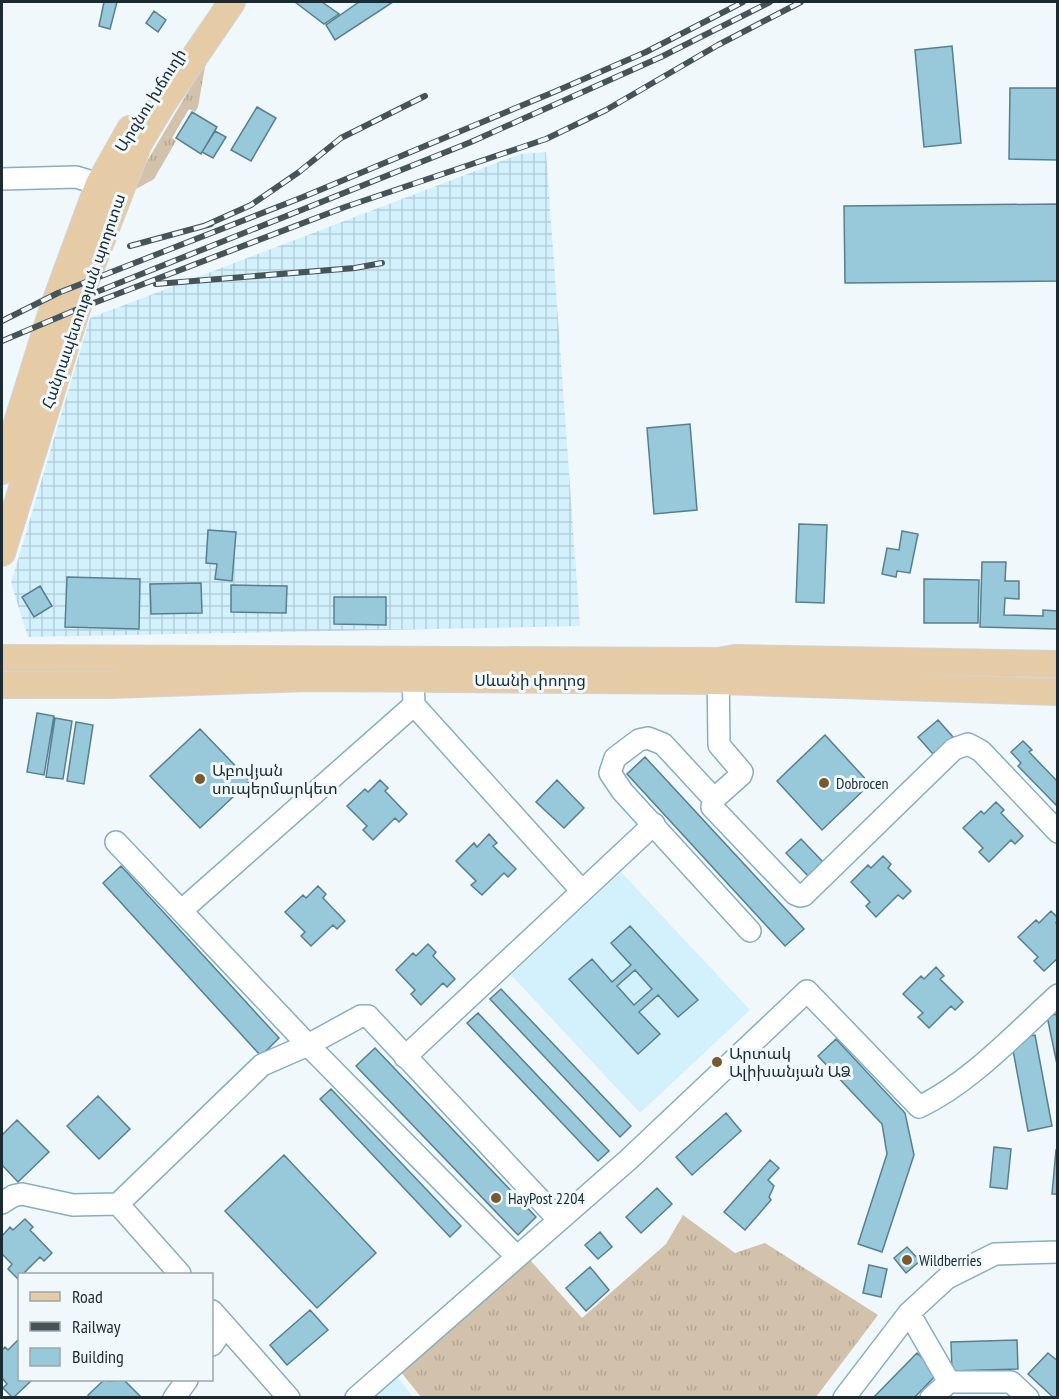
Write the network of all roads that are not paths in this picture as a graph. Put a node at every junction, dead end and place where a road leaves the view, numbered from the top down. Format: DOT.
graph roads {
  1 [pos="213,2"];
  2 [pos="232,2"];
  3 [pos="2,179"];
  4 [pos="103,194"];
  5 [pos="2,471"];
  6 [pos="2,553"];
  7 [pos="2,658"];
  8 [pos="1058,664"];
  9 [pos="718,671"];
  10 [pos="413,679"];
  11 [pos="2,685"];
  12 [pos="1058,692"];
  13 [pos="414,705"];
  14 [pos="714,799"];
  15 [pos="654,824"];
  16 [pos="1058,832"];
  17 [pos="116,842"];
  18 [pos="582,891"];
  19 [pos="181,911"];
  20 [pos="750,931"];
  21 [pos="1058,995"];
  22 [pos="308,1045"];
  23 [pos="405,1057"];
  24 [pos="2,1203"];
  25 [pos="118,1204"];
  26 [pos="559,1220"];
  27 [pos="1058,1252"];
  28 [pos="516,1256"];
  29 [pos="178,1273"];
  30 [pos="909,1313"];
  31 [pos="218,1319"];
  32 [pos="213,1341"];
  33 [pos="186,1381"];
  34 [pos="949,1382"];
  35 [pos="174,1398"];
  36 [pos="289,1398"];
  37 [pos="356,1398"];
  38 [pos="844,1398"];
  39 [pos="931,1398"];
  40 [pos="1028,1398"];
  1 -- 4 [label="main road, Արզնու խճուղի"];
  2 -- 4 [label="main road, Հանրապետության պողոտա"];
  3 -- 4 [label="street"];
  4 -- 5 [label="main road, Հանրապետության պողոտա"];
  4 -- 6 [label="main road, Հանրապետության պողոտա"];
  7 -- 9 [label="main road, Սևանի փողոց"];
  8 -- 9 [label="main road, Սևանի փողոց"];
  9 -- 10 [label="main road, Սևանի փողոց"];
  9 -- 12 [label="main road, Սևանի փողոց"];
  9 -- 14 [label="street"];
  10 -- 11 [label="main road, Սևանի փողոց"];
  10 -- 13 [label="street"];
  13 -- 18 [label="street"];
  13 -- 19 [label="street"];
  14 -- 15 [label="street"];
  14 -- 16 [label="street"];
  15 -- 18 [label="street"];
  15 -- 20 [label="street"];
  17 -- 19 [label="street"];
  18 -- 23 [label="street"];
  19 -- 22 [label="street"];
  21 -- 26 [label="street"];
  22 -- 23 [label="street"];
  22 -- 25 [label="street"];
  22 -- 28 [label="street"];
  23 -- 26 [label="street"];
  24 -- 25 [label="street"];
  25 -- 29 [label="street"];
  26 -- 28 [label="street"];
  27 -- 30 [label="street"];
  28 -- 37 [label="street"];
  30 -- 34 [label="street"];
  30 -- 38 [label="street"];
  31 -- 32 [label="street"];
  31 -- 36 [label="street"];
  33 -- 35 [label="street"];
  34 -- 39 [label="street"];
  34 -- 40 [label="street"];
}
